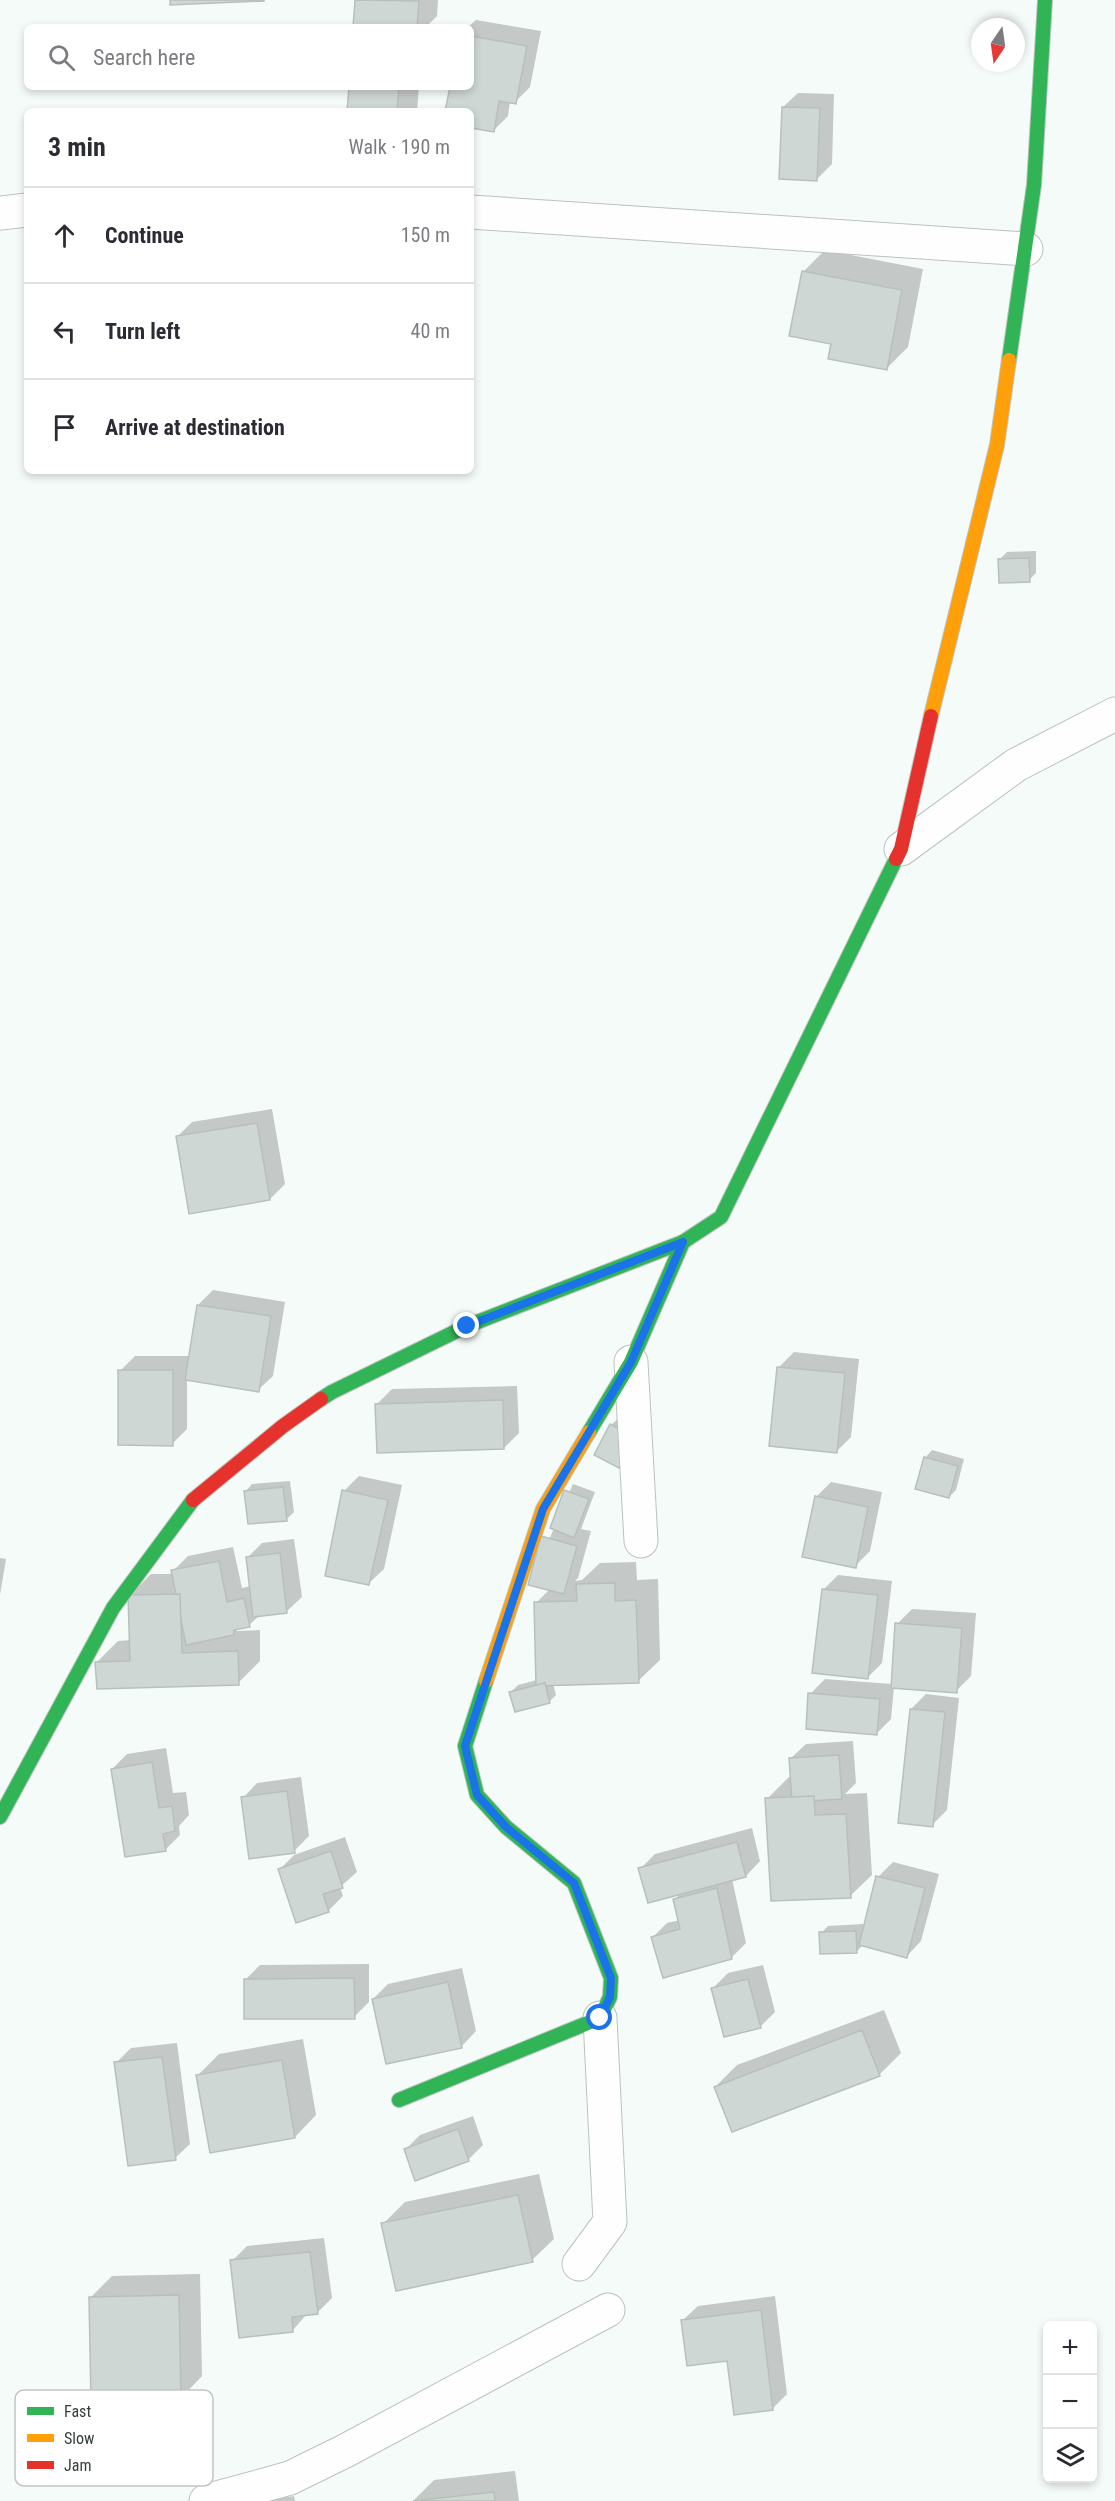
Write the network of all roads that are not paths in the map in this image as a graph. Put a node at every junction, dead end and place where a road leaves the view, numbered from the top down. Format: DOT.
graph roads {
  1 [pos="1045,0"];
  2 [pos="24,210"];
  3 [pos="474,212"];
  4 [pos="0,213"];
  5 [pos="1026,249"];
  6 [pos="1115,714"];
  7 [pos="901,849"];
  8 [pos="683,1242"];
  9 [pos="631,1362"];
  10 [pos="642,1541"];
  11 [pos="0,1817"];
  12 [pos="600,2018"];
  13 [pos="399,2100"];
  14 [pos="579,2264"];
  15 [pos="608,2310"];
  16 [pos="206,2501"];
  1 -- 5 [label="street"];
  2 -- 4 [label="street"];
  3 -- 5 [label="street"];
  5 -- 7 [label="street"];
  6 -- 7 [label="street"];
  7 -- 8 [label="street"];
  8 -- 9 [label="street"];
  8 -- 11 [label="street"];
  9 -- 10 [label="street"];
  9 -- 12 [label="street"];
  12 -- 13 [label="street"];
  12 -- 14 [label="street"];
  15 -- 16 [label="street"];
}
